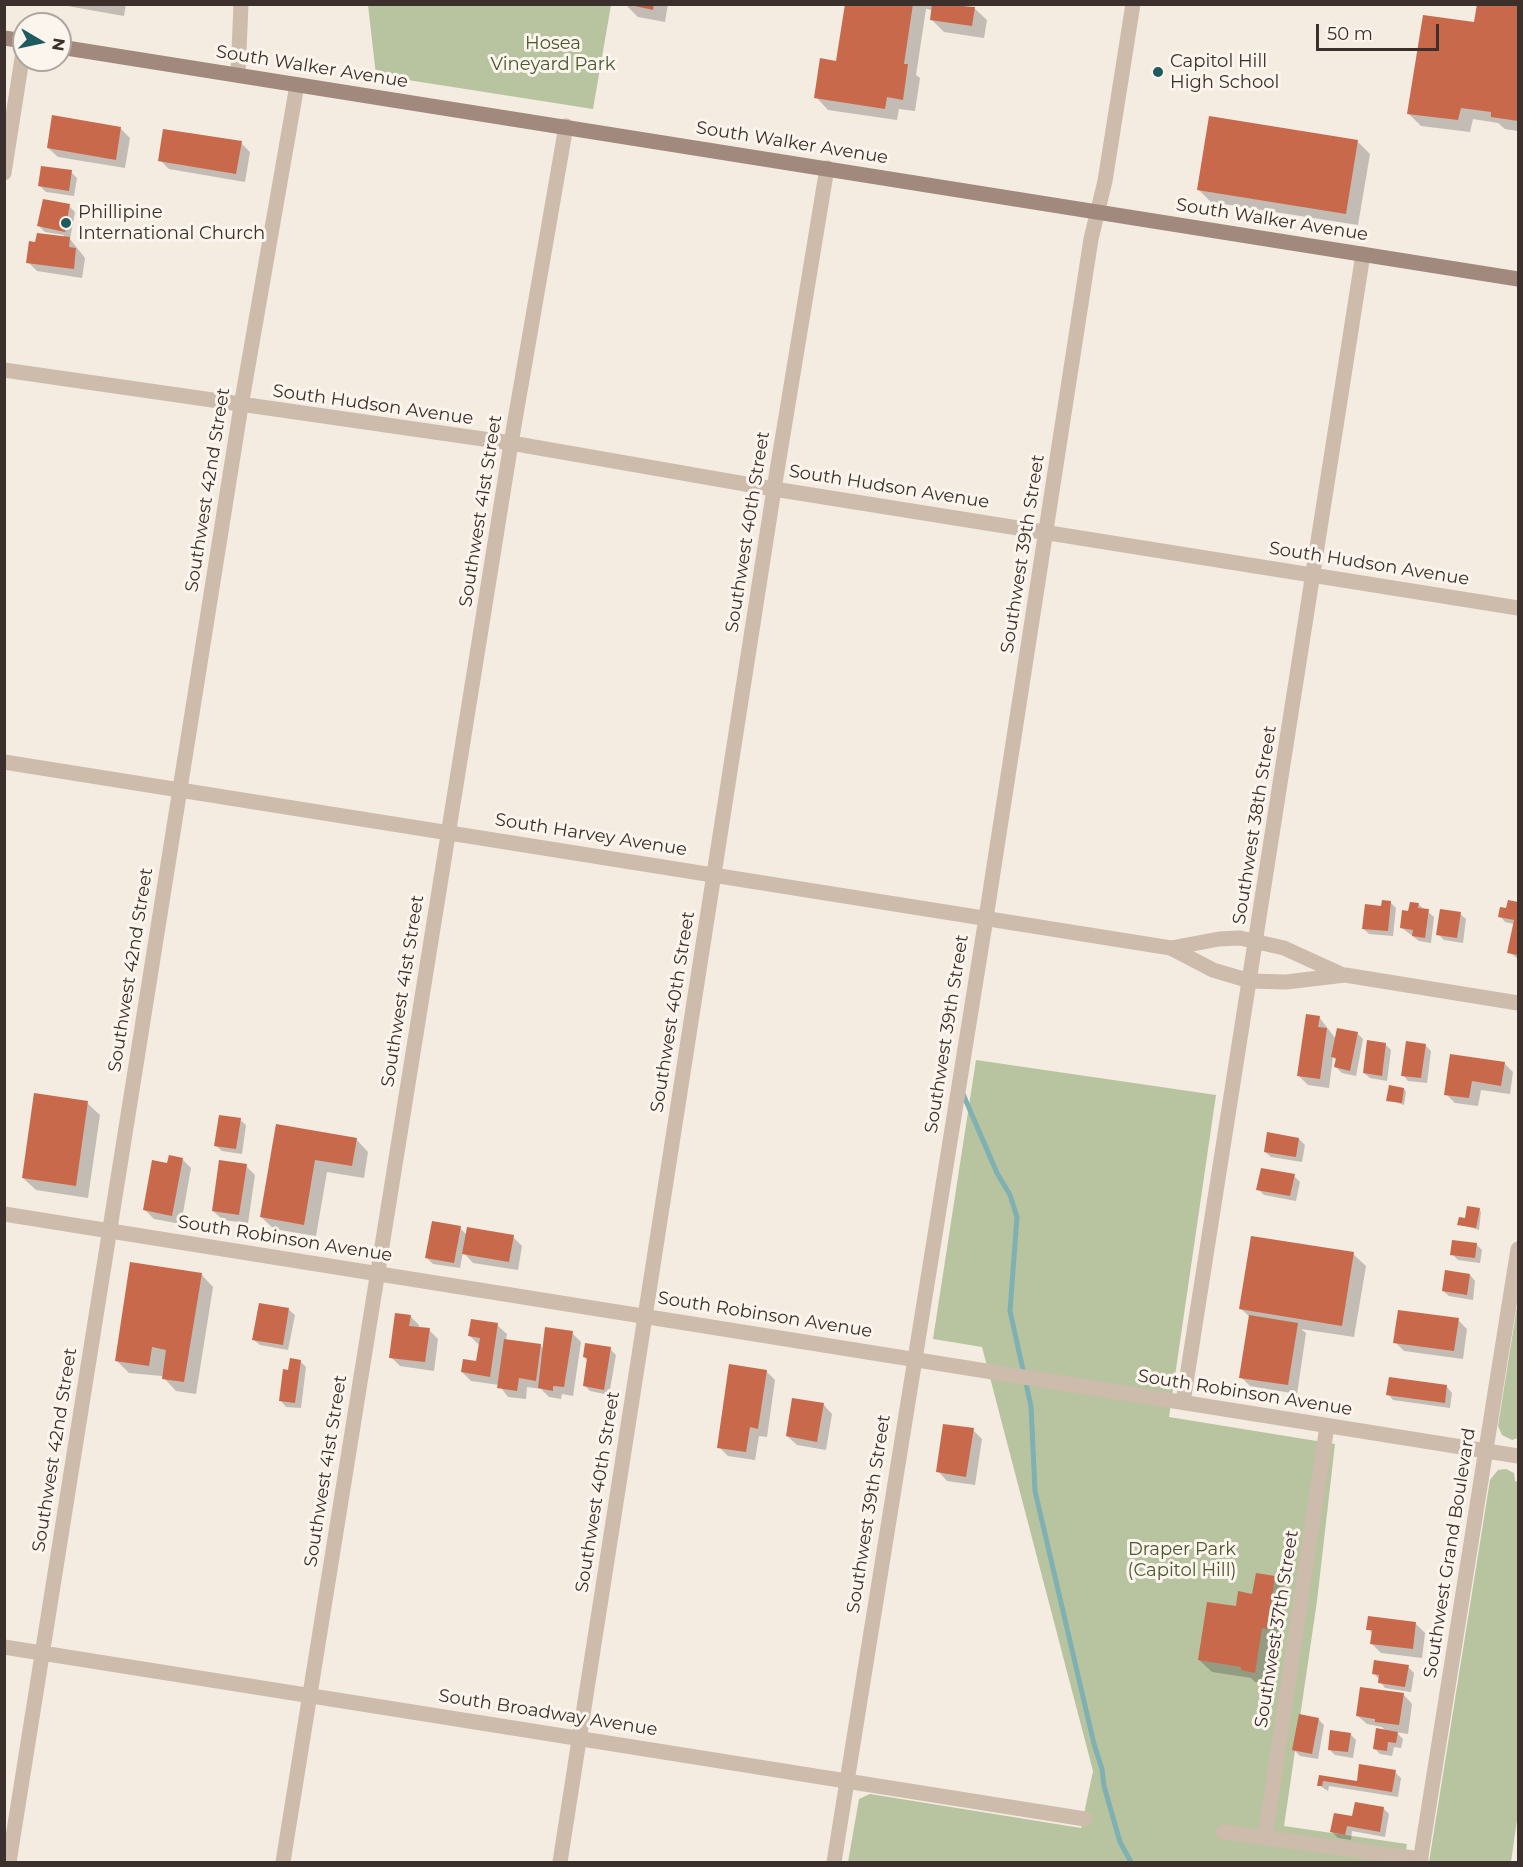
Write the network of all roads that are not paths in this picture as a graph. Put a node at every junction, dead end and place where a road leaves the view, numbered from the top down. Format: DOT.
graph roads {
  1 [pos="241,4"];
  2 [pos="1133,4"];
  3 [pos="72,49"];
  4 [pos="20,72"];
  5 [pos="238,75"];
  6 [pos="297,85"];
  7 [pos="566,126"];
  8 [pos="827,168"];
  9 [pos="4,173"];
  10 [pos="1098,212"];
  11 [pos="1363,254"];
  12 [pos="1518,279"];
  13 [pos="4,370"];
  14 [pos="241,406"];
  15 [pos="511,443"];
  16 [pos="774,489"];
  17 [pos="1046,532"];
  18 [pos="1314,575"];
  19 [pos="1518,608"];
  20 [pos="4,762"];
  21 [pos="179,790"];
  22 [pos="448,832"];
  23 [pos="715,874"];
  24 [pos="986,918"];
  25 [pos="1256,941"];
  26 [pos="1171,948"];
  27 [pos="1345,975"];
  28 [pos="1250,981"];
  29 [pos="1518,1003"];
  30 [pos="4,1214"];
  31 [pos="109,1230"];
  32 [pos="1518,1249"];
  33 [pos="377,1273"];
  34 [pos="645,1316"];
  35 [pos="913,1359"];
  36 [pos="1183,1402"];
  37 [pos="1327,1426"];
  38 [pos="1486,1452"];
  39 [pos="1518,1456"];
  40 [pos="4,1647"];
  41 [pos="42,1652"];
  42 [pos="310,1695"];
  43 [pos="579,1738"];
  44 [pos="848,1780"];
  45 [pos="1085,1819"];
  46 [pos="1223,1832"];
  47 [pos="1265,1837"];
  48 [pos="1420,1861"];
  49 [pos="9,1863"];
  50 [pos="283,1863"];
  51 [pos="560,1863"];
  52 [pos="834,1863"];
  1 -- 5 [label="street"];
  2 -- 10 [label="street, Southwest 39th Street"];
  3 -- 5 [label="main road, South Walker Avenue"];
  4 -- 9 [label="street"];
  5 -- 6 [label="main road, South Walker Avenue"];
  6 -- 7 [label="main road, South Walker Avenue"];
  6 -- 14 [label="street, Southwest 42nd Street"];
  7 -- 8 [label="main road, South Walker Avenue"];
  7 -- 15 [label="street, Southwest 41st Street"];
  8 -- 10 [label="main road, South Walker Avenue"];
  8 -- 16 [label="street, Southwest 40th Street"];
  10 -- 11 [label="main road, South Walker Avenue"];
  10 -- 17 [label="street, Southwest 39th Street"];
  11 -- 12 [label="main road, South Walker Avenue"];
  11 -- 18 [label="street, Southwest 38th Street"];
  13 -- 14 [label="street, South Hudson Avenue"];
  14 -- 15 [label="street, South Hudson Avenue"];
  14 -- 21 [label="street, Southwest 42nd Street"];
  15 -- 16 [label="street, South Hudson Avenue"];
  15 -- 22 [label="street, Southwest 41st Street"];
  16 -- 17 [label="street, South Hudson Avenue"];
  16 -- 23 [label="street, Southwest 40th Street"];
  17 -- 18 [label="street, South Hudson Avenue"];
  17 -- 24 [label="street, Southwest 39th Street"];
  18 -- 19 [label="street, South Hudson Avenue"];
  18 -- 25 [label="street, Southwest 38th Street"];
  20 -- 21 [label="street, South Harvey Avenue"];
  21 -- 22 [label="street, South Harvey Avenue"];
  21 -- 31 [label="street, Southwest 42nd Street"];
  22 -- 23 [label="street, South Harvey Avenue"];
  22 -- 33 [label="street, Southwest 41st Street"];
  23 -- 24 [label="street, South Harvey Avenue"];
  23 -- 34 [label="street, Southwest 40th Street"];
  24 -- 26 [label="street, South Harvey Avenue"];
  24 -- 35 [label="street, Southwest 39th Street"];
  25 -- 26 [label="street, South Harvey Avenue"];
  25 -- 27 [label="street, South Harvey Avenue"];
  25 -- 28 [label="street, Southwest 38th Street"];
  26 -- 28 [label="street, South Harvey Avenue"];
  27 -- 28 [label="street, South Harvey Avenue"];
  27 -- 29 [label="street, South Harvey Avenue"];
  28 -- 36 [label="street, Southwest 38th Street"];
  30 -- 31 [label="street, South Robinson Avenue"];
  31 -- 33 [label="street, South Robinson Avenue"];
  31 -- 41 [label="street, Southwest 42nd Street"];
  32 -- 38 [label="street, Southwest Grand Boulevard"];
  33 -- 34 [label="street, South Robinson Avenue"];
  33 -- 42 [label="street, Southwest 41st Street"];
  34 -- 35 [label="street, South Robinson Avenue"];
  34 -- 43 [label="street, Southwest 40th Street"];
  35 -- 36 [label="street, South Robinson Avenue"];
  35 -- 44 [label="street, Southwest 39th Street"];
  36 -- 37 [label="street, South Robinson Avenue"];
  37 -- 38 [label="street, South Robinson Avenue"];
  37 -- 47 [label="street, Southwest 37th Street"];
  38 -- 39 [label="street, South Robinson Avenue"];
  38 -- 48 [label="street, Southwest Grand Boulevard"];
  40 -- 41 [label="street, South Broadway Avenue"];
  41 -- 42 [label="street, South Broadway Avenue"];
  41 -- 49 [label="street, Southwest 42nd Street"];
  42 -- 43 [label="street, South Broadway Avenue"];
  42 -- 50 [label="street, Southwest 41st Street"];
  43 -- 44 [label="street, South Broadway Avenue"];
  43 -- 51 [label="street, Southwest 40th Street"];
  44 -- 45 [label="street, South Broadway Avenue"];
  44 -- 52 [label="street, Southwest 39th Street"];
  46 -- 47 [label="street"];
  47 -- 48 [label="street"];
}
